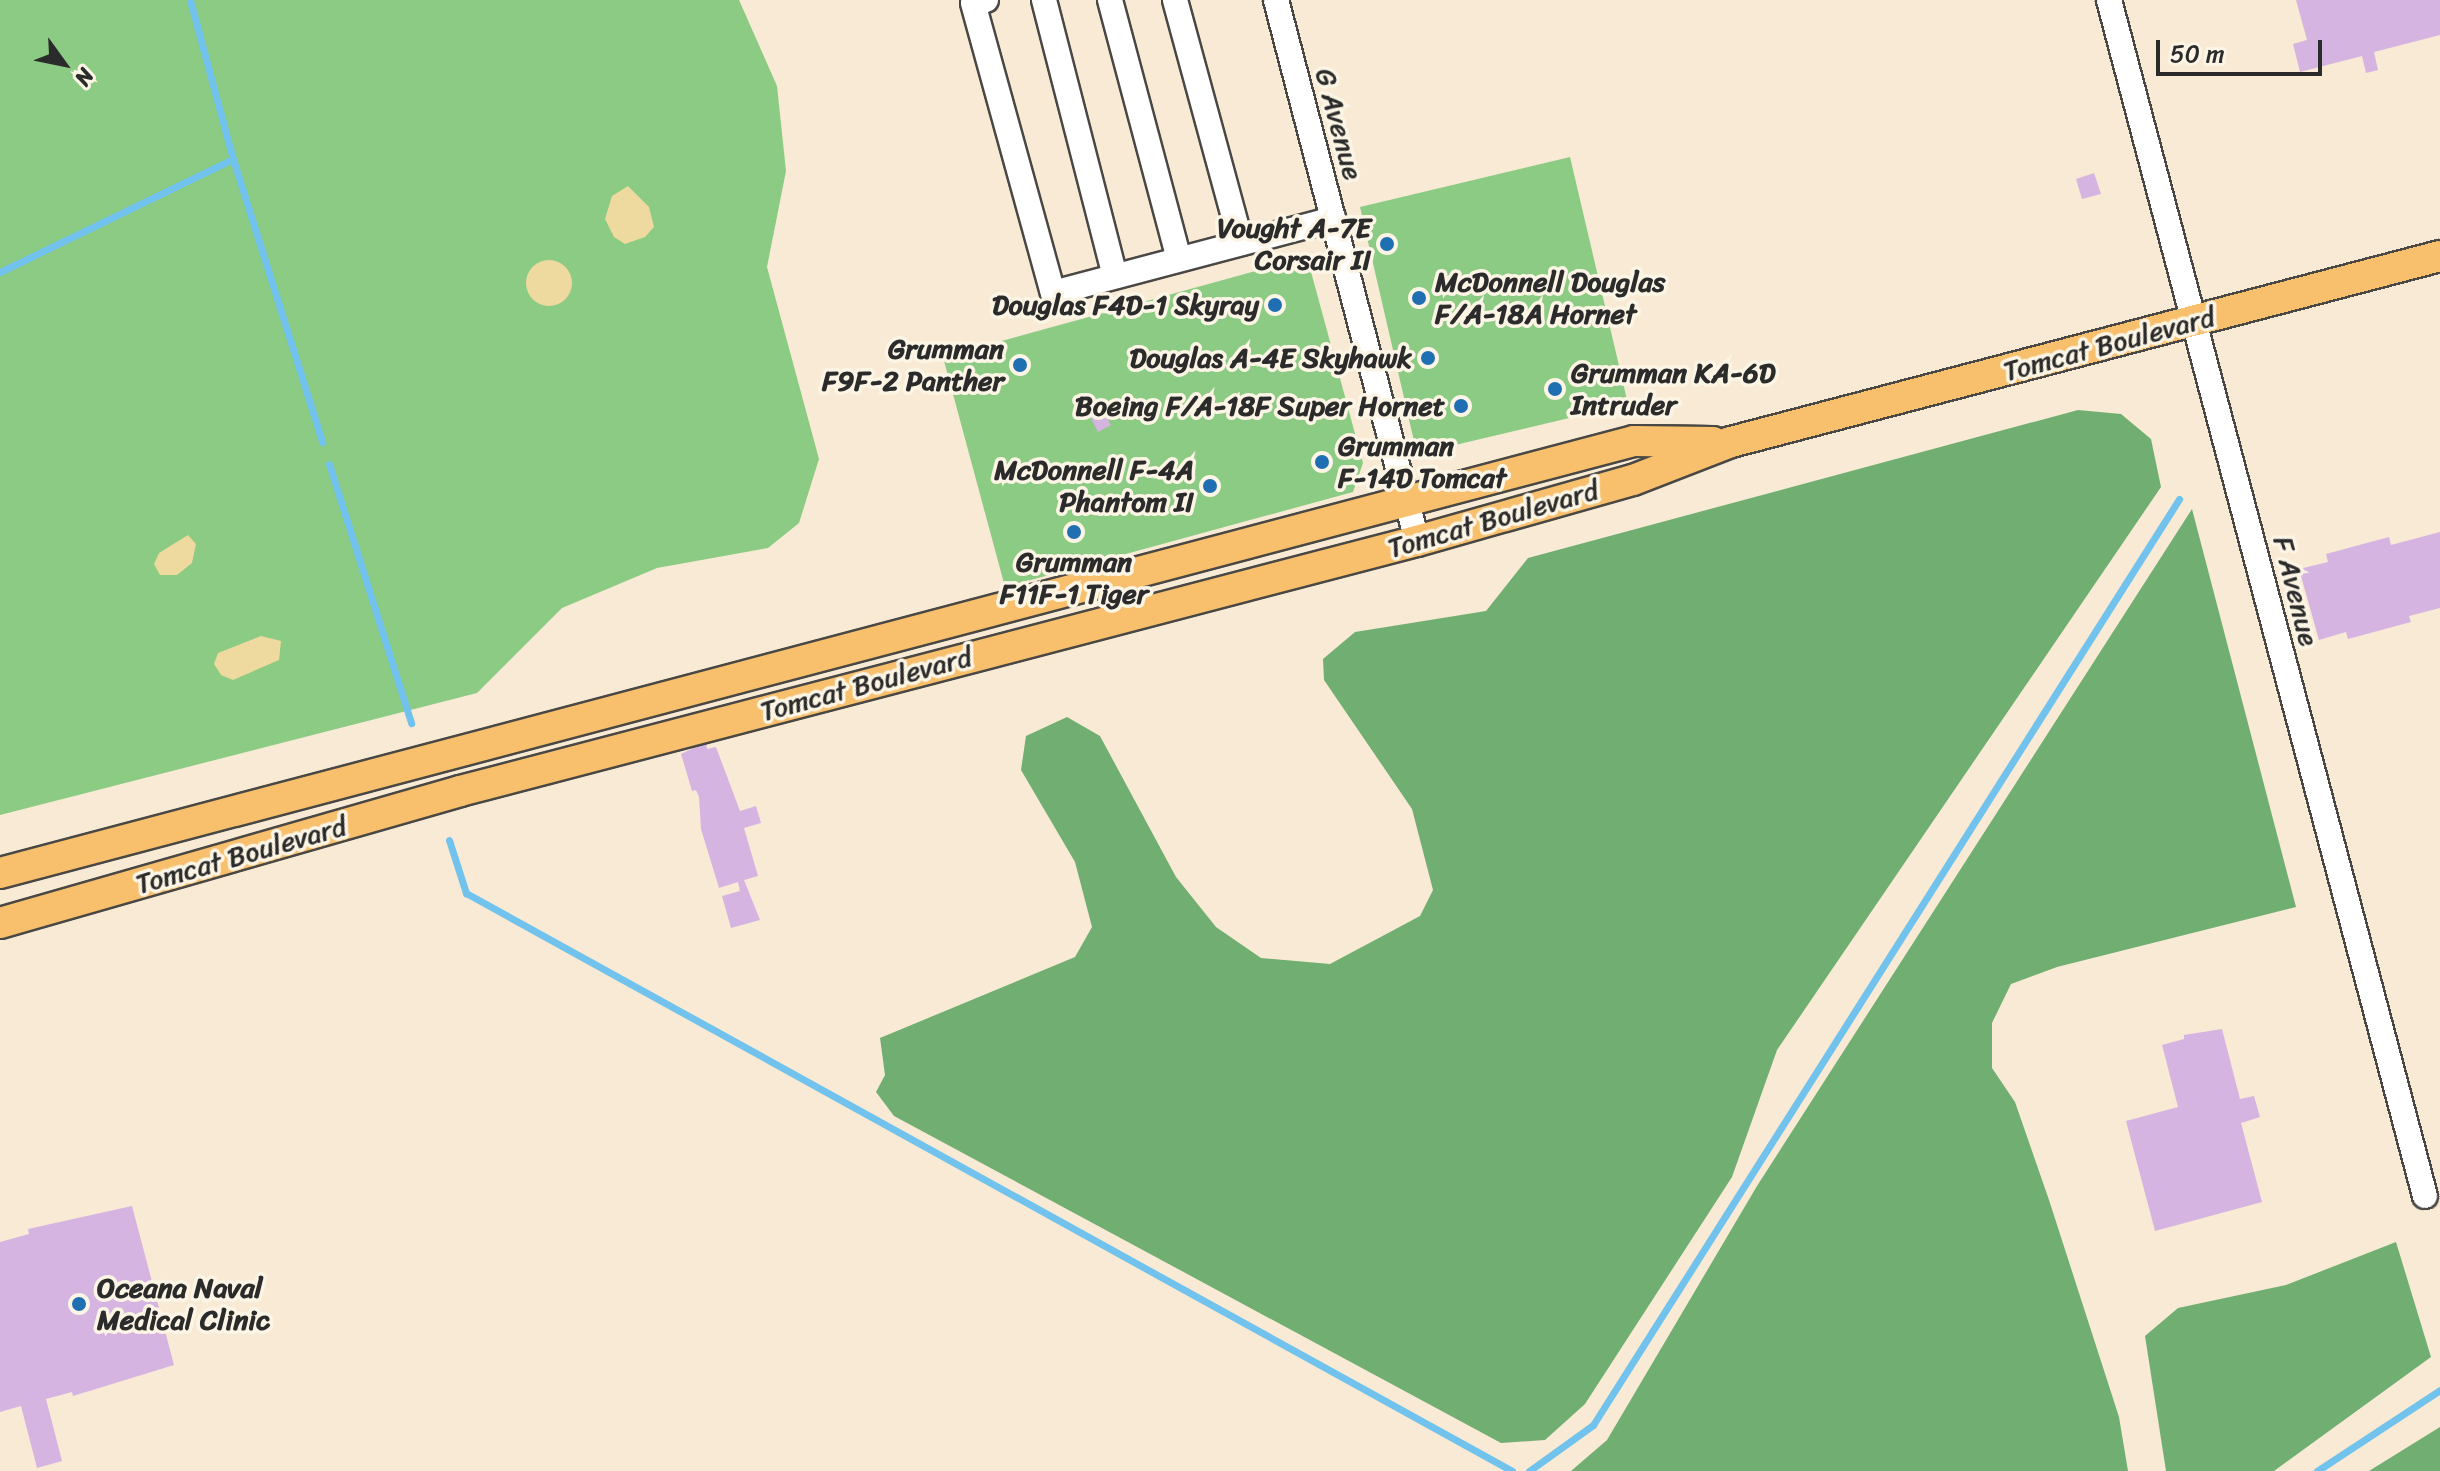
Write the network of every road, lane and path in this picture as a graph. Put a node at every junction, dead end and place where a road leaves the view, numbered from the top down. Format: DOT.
graph roads {
  1 [pos="986,0"];
  2 [pos="1044,0"];
  3 [pos="1110,0"];
  4 [pos="1175,0"];
  5 [pos="1276,0"];
  6 [pos="2109,0"];
  7 [pos="1333,219"];
  8 [pos="1241,243"];
  9 [pos="2440,256"];
  10 [pos="1179,259"];
  11 [pos="1115,276"];
  12 [pos="2196,321"];
  13 [pos="1731,442"];
  14 [pos="1407,504"];
  15 [pos="1417,541"];
  16 [pos="0,873"];
  17 [pos="0,923"];
  18 [pos="2425,1196"];
  1 -- 11 [label="street"];
  2 -- 11 [label="street"];
  3 -- 10 [label="street"];
  4 -- 8 [label="street"];
  5 -- 7 [label="street, G Avenue"];
  6 -- 12 [label="street, F Avenue"];
  7 -- 8 [label="street"];
  7 -- 14 [label="street, G Avenue"];
  8 -- 10 [label="street"];
  9 -- 12 [label="main road, Tomcat Boulevard"];
  10 -- 11 [label="street"];
  12 -- 13 [label="main road, Tomcat Boulevard"];
  12 -- 18 [label="street, F Avenue"];
  13 -- 14 [label="main road, Tomcat Boulevard"];
  13 -- 15 [label="main road, Tomcat Boulevard"];
  14 -- 15 [label="street, G Avenue"];
  14 -- 16 [label="main road, Tomcat Boulevard"];
  15 -- 17 [label="main road, Tomcat Boulevard"];
}
